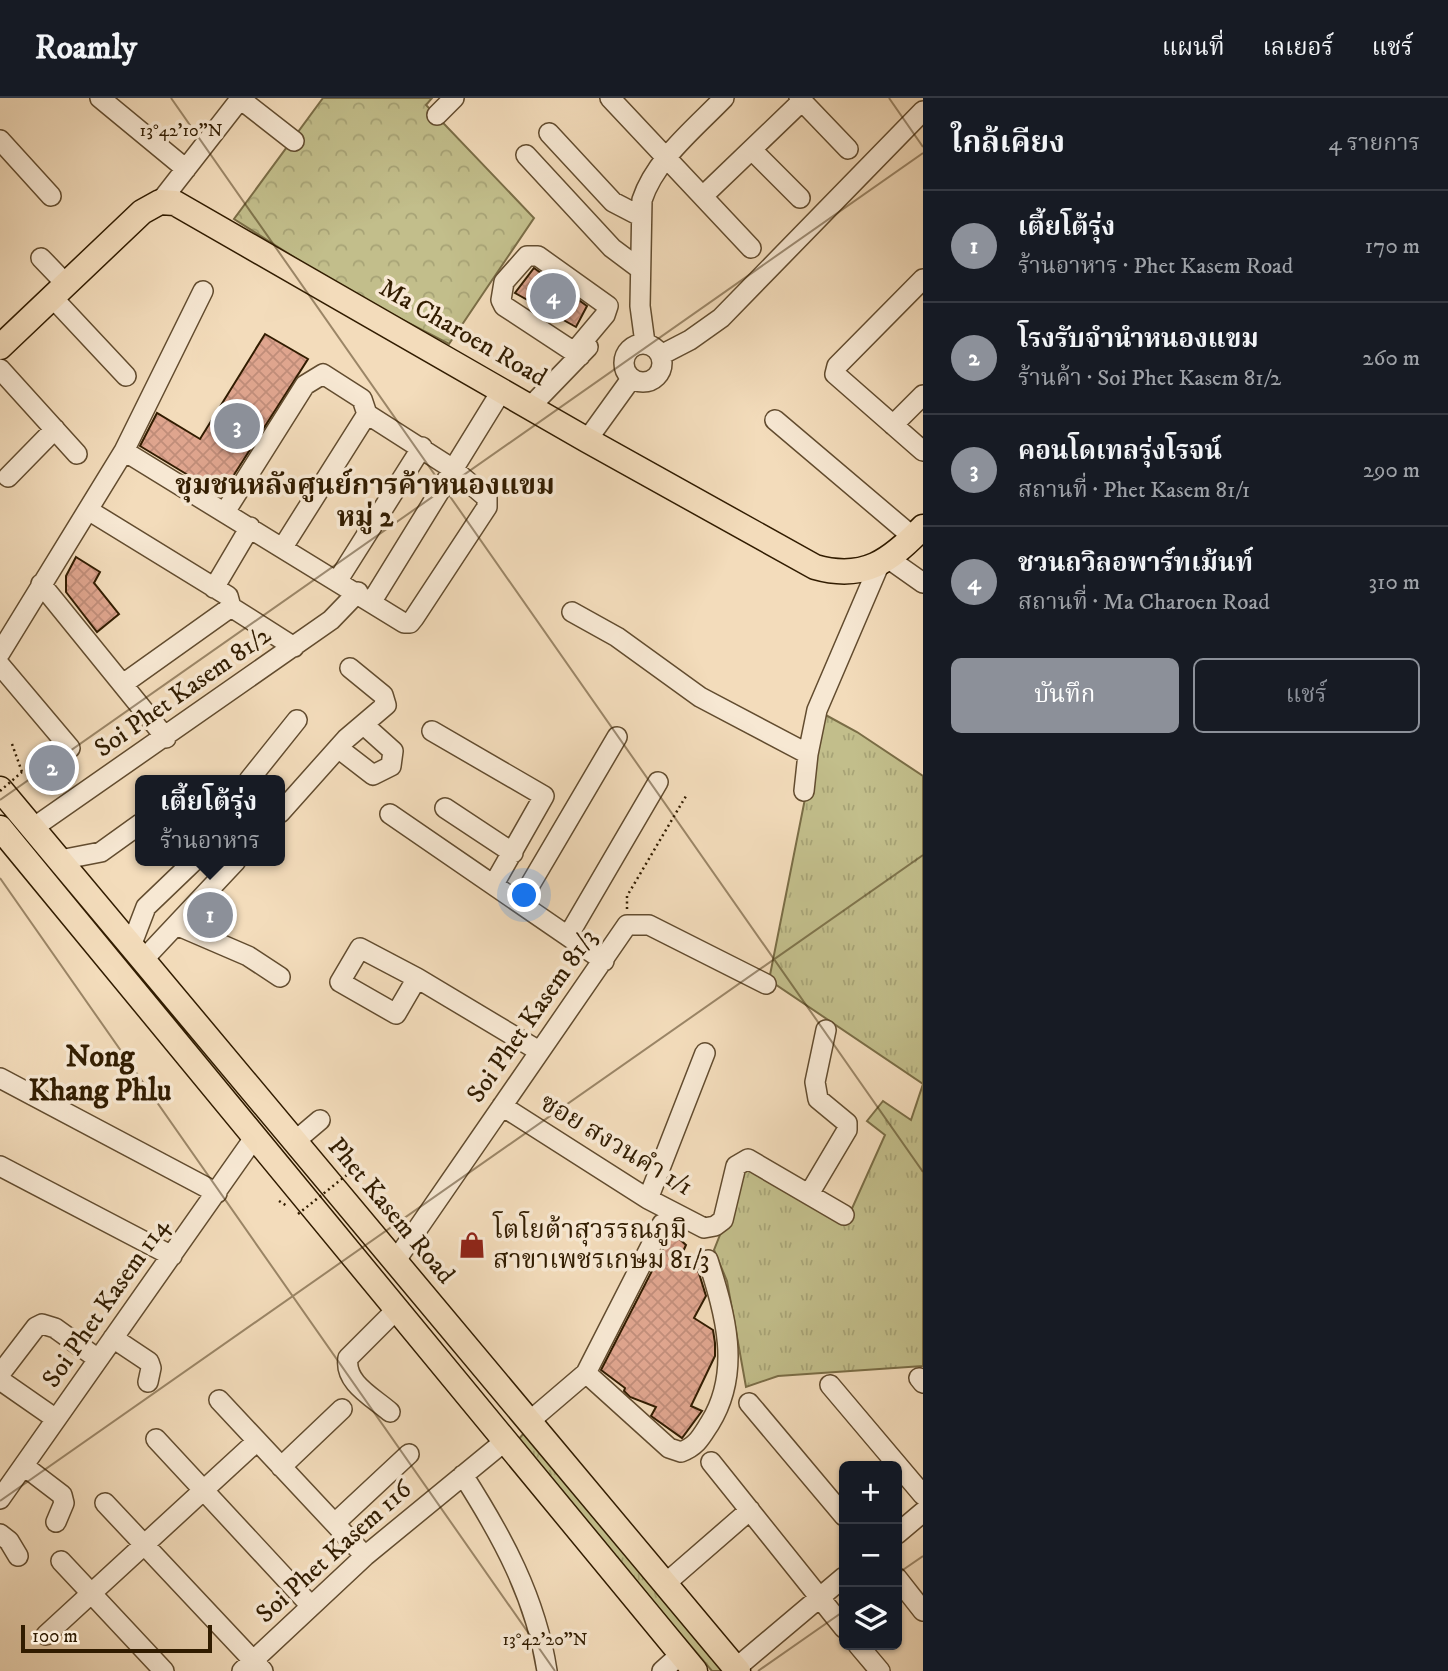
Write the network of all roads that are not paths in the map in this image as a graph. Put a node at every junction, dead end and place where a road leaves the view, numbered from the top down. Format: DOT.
graph roads {
  1 [pos="100,98"];
  2 [pos="240,98"];
  3 [pos="454,98"];
  4 [pos="610,98"];
  5 [pos="800,99"];
  6 [pos="713,102"];
  7 [pos="923,111"];
  8 [pos="437,115"];
  9 [pos="549,134"];
  10 [pos="0,140"];
  11 [pos="294,141"];
  12 [pos="848,149"];
  13 [pos="752,150"];
  14 [pos="526,155"];
  15 [pos="667,158"];
  16 [pos="186,169"];
  17 [pos="51,196"];
  18 [pos="703,196"];
  19 [pos="800,198"];
  20 [pos="160,202"];
  21 [pos="640,216"];
  22 [pos="751,248"];
  23 [pos="40,258"];
  24 [pos="640,269"];
  25 [pos="923,279"];
  26 [pos="59,290"];
  27 [pos="203,291"];
  28 [pos="615,318"];
  29 [pos="0,348"];
  30 [pos="653,349"];
  31 [pos="577,354"];
  32 [pos="0,369"];
  33 [pos="126,376"];
  34 [pos="631,379"];
  35 [pos="502,390"];
  36 [pos="923,395"];
  37 [pos="530,407"];
  38 [pos="368,414"];
  39 [pos="775,420"];
  40 [pos="893,425"];
  41 [pos="55,429"];
  42 [pos="587,440"];
  43 [pos="422,447"];
  44 [pos="124,451"];
  45 [pos="923,452"];
  46 [pos="78,454"];
  47 [pos="453,469"];
  48 [pos="9,477"];
  49 [pos="88,510"];
  50 [pos="225,512"];
  51 [pos="250,527"];
  52 [pos="918,532"];
  53 [pos="284,547"];
  54 [pos="885,561"];
  55 [pos="338,580"];
  56 [pos="923,583"];
  57 [pos="41,584"];
  58 [pos="214,587"];
  59 [pos="365,597"];
  60 [pos="231,607"];
  61 [pos="572,612"];
  62 [pos="294,647"];
  63 [pos="0,653"];
  64 [pos="0,665"];
  65 [pos="350,668"];
  66 [pos="123,684"];
  67 [pos="297,720"];
  68 [pos="364,724"];
  69 [pos="432,731"];
  70 [pos="617,737"];
  71 [pos="166,738"];
  72 [pos="70,748"];
  73 [pos="338,748"];
  74 [pos="808,754"];
  75 [pos="253,775"];
  76 [pos="658,782"];
  77 [pos="0,790"];
  78 [pos="804,791"];
  79 [pos="285,807"];
  80 [pos="445,808"];
  81 [pos="390,814"];
  82 [pos="0,828"];
  83 [pos="33,828"];
  84 [pos="135,828"];
  85 [pos="513,853"];
  86 [pos="60,860"];
  87 [pos="189,866"];
  88 [pos="231,866"];
  89 [pos="494,884"];
  90 [pos="520,902"];
  91 [pos="176,925"];
  92 [pos="568,936"];
  93 [pos="137,953"];
  94 [pos="604,961"];
  95 [pos="280,977"];
  96 [pos="417,978"];
  97 [pos="766,984"];
  98 [pos="826,1030"];
  99 [pos="539,1051"];
  100 [pos="705,1053"];
  101 [pos="0,1078"];
  102 [pos="502,1106"];
  103 [pos="320,1119"];
  104 [pos="254,1138"];
  105 [pos="294,1142"];
  106 [pos="0,1166"];
  107 [pos="217,1193"];
  108 [pos="809,1194"];
  109 [pos="648,1199"];
  110 [pos="844,1215"];
  111 [pos="662,1224"];
  112 [pos="172,1256"];
  113 [pos="708,1260"];
  114 [pos="394,1263"];
  115 [pos="396,1310"];
  116 [pos="113,1338"];
  117 [pos="98,1359"];
  118 [pos="586,1373"];
  119 [pos="0,1374"];
  120 [pos="0,1380"];
  121 [pos="148,1382"];
  122 [pos="830,1385"];
  123 [pos="219,1400"];
  124 [pos="748,1403"];
  125 [pos="342,1409"];
  126 [pos="390,1412"];
  127 [pos="56,1419"];
  128 [pos="531,1420"];
  129 [pos="156,1440"];
  130 [pos="257,1441"];
  131 [pos="505,1441"];
  132 [pos="409,1454"];
  133 [pos="711,1462"];
  134 [pos="24,1466"];
  135 [pos="281,1467"];
  136 [pos="463,1475"];
  137 [pos="204,1491"];
  138 [pos="923,1495"];
  139 [pos="0,1499"];
  140 [pos="105,1503"];
  141 [pos="750,1510"];
  142 [pos="839,1510"];
  143 [pos="923,1512"];
  144 [pos="56,1522"];
  145 [pos="334,1523"];
  146 [pos="902,1530"];
  147 [pos="0,1534"];
  148 [pos="145,1545"];
  149 [pos="18,1556"];
  150 [pos="365,1556"];
  151 [pos="61,1562"];
  152 [pos="839,1581"];
  153 [pos="666,1583"];
  154 [pos="902,1584"];
  155 [pos="90,1592"];
  156 [pos="819,1598"];
  157 [pos="311,1606"];
  158 [pos="923,1611"];
  159 [pos="839,1622"];
  160 [pos="46,1635"];
  161 [pos="862,1650"];
  162 [pos="688,1663"];
  163 [pos="253,1667"];
  164 [pos="737,1670"];
  165 [pos="164,1671"];
  166 [pos="547,1671"];
  167 [pos="662,1671"];
  168 [pos="880,1671"];
  1 -- 16 [label="street"];
  2 -- 11 [label="street"];
  2 -- 16 [label="street"];
  3 -- 8 [label="street"];
  4 -- 15 [label="street"];
  5 -- 12 [label="street"];
  5 -- 13 [label="street"];
  6 -- 15 [label="street"];
  7 -- 30 [label="street"];
  9 -- 21 [label="street"];
  10 -- 17 [label="street"];
  13 -- 18 [label="street"];
  13 -- 19 [label="street"];
  14 -- 24 [label="street"];
  15 -- 18 [label="street"];
  15 -- 21 [label="street"];
  16 -- 20 [label="street"];
  18 -- 22 [label="street"];
  20 -- 26 [label="main road"];
  20 -- 35 [label="main road, Ma Charoen Road"];
  21 -- 24 [label="street"];
  23 -- 26 [label="street"];
  24 -- 30 [label="street"];
  25 -- 40 [label="street"];
  26 -- 29 [label="main road"];
  26 -- 33 [label="street"];
  27 -- 44 [label="street"];
  28 -- 31 [label="street"];
  30 -- 34 [label="street"];
  30 -- 34 [label="street"];
  31 -- 31 [label="street"];
  31 -- 37 [label="street"];
  32 -- 41 [label="street"];
  34 -- 42 [label="street"];
  35 -- 37 [label="main road, Ma Charoen Road"];
  35 -- 47 [label="street, Soi Phet Kasem 81/2"];
  36 -- 40 [label="street"];
  37 -- 42 [label="main road, Ma Charoen Road"];
  38 -- 43 [label="street"];
  38 -- 50 [label="street"];
  38 -- 53 [label="street"];
  39 -- 52 [label="street"];
  40 -- 45 [label="street"];
  41 -- 46 [label="street"];
  41 -- 48 [label="street"];
  42 -- 54 [label="main road, Ma Charoen Road"];
  43 -- 47 [label="street"];
  43 -- 55 [label="street"];
  44 -- 49 [label="street"];
  44 -- 50 [label="street"];
  47 -- 59 [label="street, Soi Phet Kasem 81/2"];
  47 -- 59 [label="street"];
  49 -- 57 [label="street"];
  49 -- 58 [label="street"];
  50 -- 51 [label="street"];
  51 -- 53 [label="street"];
  51 -- 58 [label="street"];
  52 -- 54 [label="main road, Ma Charoen Road"];
  53 -- 55 [label="street"];
  54 -- 56 [label="street"];
  54 -- 74 [label="street"];
  55 -- 59 [label="street"];
  57 -- 63 [label="street"];
  57 -- 66 [label="street"];
  58 -- 60 [label="street"];
  59 -- 62 [label="street, Soi Phet Kasem 81/2"];
  60 -- 62 [label="street"];
  60 -- 66 [label="street"];
  61 -- 74 [label="street"];
  62 -- 71 [label="street, Soi Phet Kasem 81/2"];
  64 -- 72 [label="street"];
  65 -- 68 [label="street"];
  66 -- 71 [label="street"];
  67 -- 75 [label="street"];
  68 -- 73 [label="street"];
  68 -- 73 [label="street"];
  69 -- 85 [label="street"];
  70 -- 90 [label="street"];
  71 -- 83 [label="street, Soi Phet Kasem 81/2"];
  73 -- 79 [label="street"];
  74 -- 78 [label="street"];
  76 -- 92 [label="street"];
  77 -- 83 [label="main road, Phet Kasem Road"];
  80 -- 85 [label="street"];
  81 -- 89 [label="street"];
  82 -- 104 [label="main road"];
  83 -- 86 [label="main road, Phet Kasem Road"];
  84 -- 86 [label="street"];
  85 -- 89 [label="street"];
  86 -- 93 [label="main road, Phet Kasem Road"];
  87 -- 93 [label="street"];
  88 -- 91 [label="street"];
  89 -- 90 [label="street"];
  90 -- 92 [label="street"];
  91 -- 93 [label="street"];
  91 -- 95 [label="street"];
  92 -- 94 [label="street"];
  93 -- 105 [label="main road, Phet Kasem Road"];
  94 -- 97 [label="street, Soi Phet Kasem 81/3"];
  94 -- 99 [label="street, Soi Phet Kasem 81/3"];
  96 -- 99 [label="street"];
  98 -- 108 [label="street"];
  99 -- 102 [label="street, Soi Phet Kasem 81/3"];
  100 -- 109 [label="street"];
  101 -- 107 [label="street"];
  102 -- 109 [label="street, ซอย สงวนคำ 1/1"];
  102 -- 114 [label="street, Soi Phet Kasem 81/3"];
  103 -- 105 [label="street"];
  104 -- 107 [label="street, Soi Phet Kasem 114"];
  104 -- 115 [label="main road"];
  105 -- 114 [label="main road, Phet Kasem Road"];
  106 -- 112 [label="street"];
  107 -- 112 [label="street, Soi Phet Kasem 114"];
  108 -- 109 [label="street, ซอย สงวนคำ 1/1"];
  108 -- 110 [label="street"];
  111 -- 118 [label="street"];
  112 -- 116 [label="street, Soi Phet Kasem 114"];
  113 -- 118 [label="street"];
  114 -- 128 [label="main road, Phet Kasem Road"];
  115 -- 126 [label="street"];
  115 -- 131 [label="main road"];
  116 -- 117 [label="street, Soi Phet Kasem 114"];
  116 -- 121 [label="street"];
  117 -- 119 [label="street"];
  117 -- 127 [label="street, Soi Phet Kasem 114"];
  118 -- 128 [label="street"];
  120 -- 127 [label="street"];
  122 -- 138 [label="street"];
  123 -- 130 [label="street"];
  124 -- 142 [label="street"];
  125 -- 135 [label="street"];
  127 -- 134 [label="street, Soi Phet Kasem 114"];
  128 -- 131 [label="main road"];
  128 -- 153 [label="main road, Phet Kasem Road"];
  129 -- 137 [label="street"];
  130 -- 135 [label="street"];
  130 -- 137 [label="street"];
  131 -- 136 [label="street, Soi Phet Kasem 116"];
  131 -- 162 [label="main road"];
  132 -- 145 [label="street"];
  133 -- 141 [label="street"];
  134 -- 139 [label="street, Soi Phet Kasem 114"];
  134 -- 144 [label="street"];
  135 -- 145 [label="street"];
  136 -- 150 [label="street, Soi Phet Kasem 116"];
  136 -- 166 [label="street"];
  137 -- 148 [label="street"];
  137 -- 157 [label="street"];
  140 -- 148 [label="street"];
  141 -- 153 [label="street"];
  141 -- 156 [label="street"];
  143 -- 146 [label="street"];
  145 -- 150 [label="street"];
  147 -- 149 [label="street"];
  148 -- 155 [label="street"];
  148 -- 163 [label="street"];
  150 -- 157 [label="street, Soi Phet Kasem 116"];
  151 -- 155 [label="street"];
  152 -- 156 [label="street"];
  153 -- 164 [label="main road, Phet Kasem Road"];
  154 -- 158 [label="street"];
  155 -- 160 [label="street"];
  155 -- 165 [label="street"];
  156 -- 159 [label="street"];
  156 -- 164 [label="street"];
  157 -- 163 [label="street, Soi Phet Kasem 116"];
  161 -- 168 [label="street"];
  162 -- 167 [label="street"];
}
